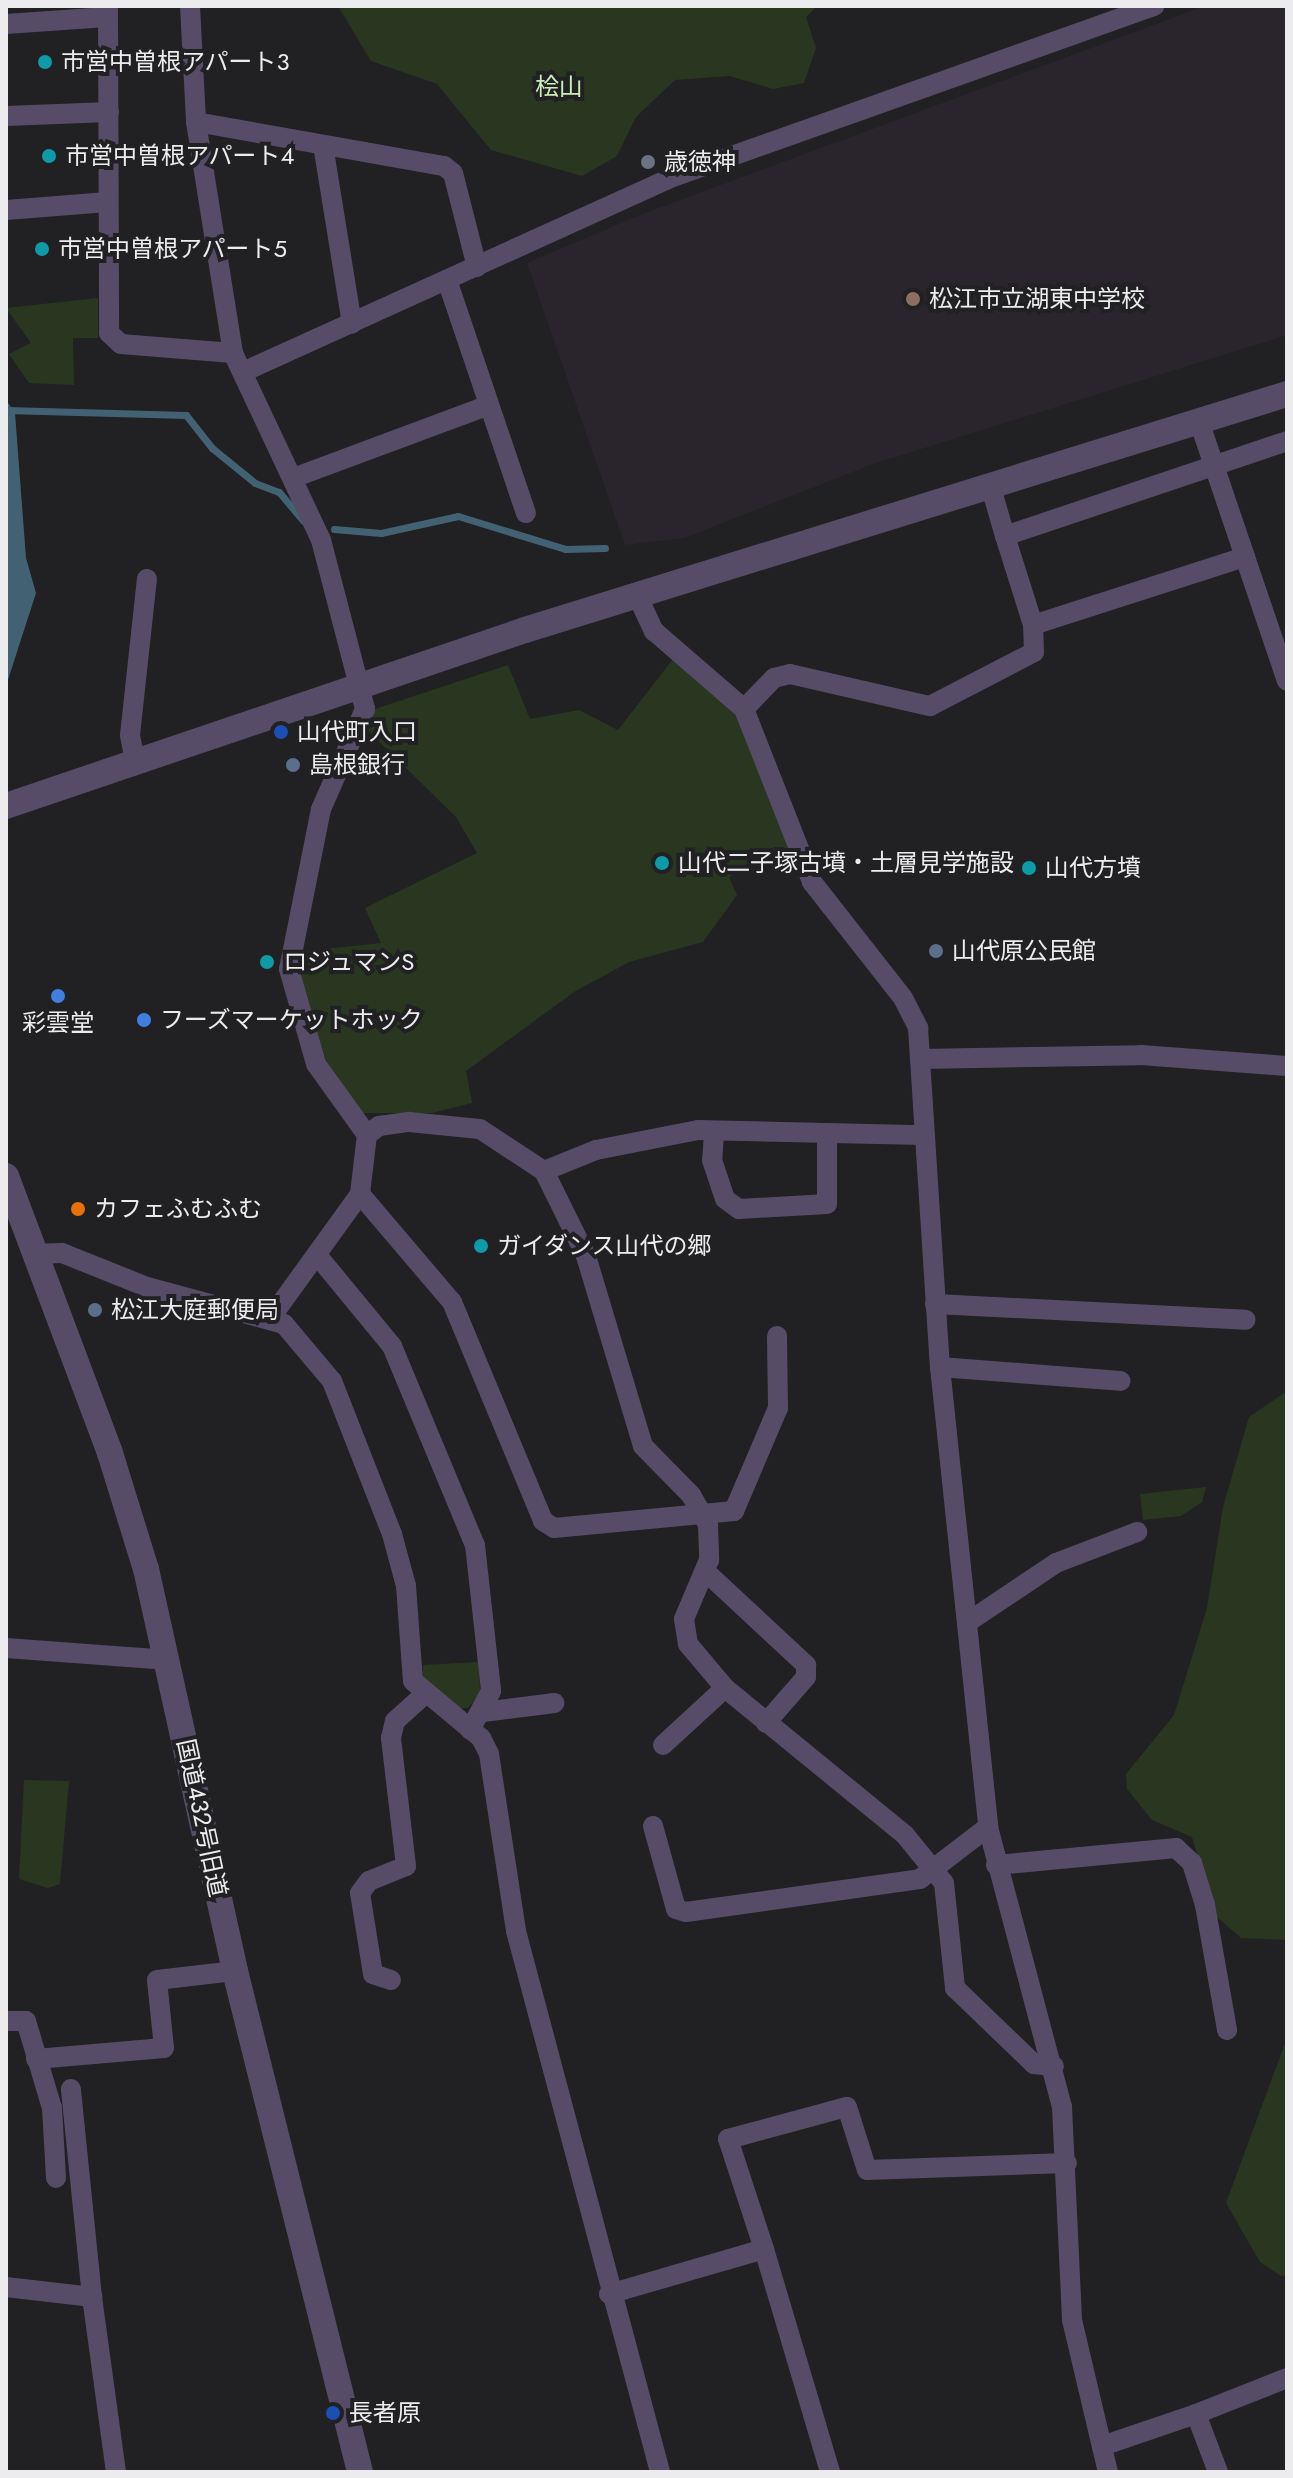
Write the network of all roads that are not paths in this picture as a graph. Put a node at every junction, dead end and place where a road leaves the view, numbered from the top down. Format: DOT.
graph roads {
  1 [pos="190,6"];
  2 [pos="1154,6"];
  3 [pos="108,12"];
  4 [pos="6,24"];
  5 [pos="109,112"];
  6 [pos="6,116"];
  7 [pos="196,122"];
  8 [pos="323,145"];
  9 [pos="108,202"];
  10 [pos="6,210"];
  11 [pos="477,267"];
  12 [pos="447,280"];
  13 [pos="352,324"];
  14 [pos="233,353"];
  15 [pos="243,372"];
  16 [pos="1287,394"];
  17 [pos="489,405"];
  18 [pos="1200,424"];
  19 [pos="1287,441"];
  20 [pos="1214,466"];
  21 [pos="293,478"];
  22 [pos="992,491"];
  23 [pos="526,513"];
  24 [pos="1005,536"];
  25 [pos="1245,557"];
  26 [pos="147,579"];
  27 [pos="637,595"];
  28 [pos="1033,625"];
  29 [pos="1287,681"];
  30 [pos="358,684"];
  31 [pos="744,709"];
  32 [pos="135,761"];
  33 [pos="6,806"];
  34 [pos="920,1059"];
  35 [pos="1287,1066"];
  36 [pos="827,1133"];
  37 [pos="714,1134"];
  38 [pos="367,1135"];
  39 [pos="924,1135"];
  40 [pos="544,1171"];
  41 [pos="6,1176"];
  42 [pos="360,1194"];
  43 [pos="12,1208"];
  44 [pos="34,1254"];
  45 [pos="317,1255"];
  46 [pos="935,1304"];
  47 [pos="270,1319"];
  48 [pos="1246,1320"];
  49 [pos="777,1336"];
  50 [pos="940,1367"];
  51 [pos="1120,1381"];
  52 [pos="701,1508"];
  53 [pos="1137,1532"];
  54 [pos="706,1572"];
  55 [pos="968,1622"];
  56 [pos="6,1648"];
  57 [pos="169,1660"];
  58 [pos="725,1688"];
  59 [pos="423,1696"];
  60 [pos="554,1703"];
  61 [pos="483,1712"];
  62 [pos="766,1723"];
  63 [pos="470,1730"];
  64 [pos="663,1745"];
  65 [pos="653,1826"];
  66 [pos="988,1827"];
  67 [pos="996,1865"];
  68 [pos="934,1870"];
  69 [pos="235,1971"];
  70 [pos="391,1980"];
  71 [pos="6,2021"];
  72 [pos="1227,2030"];
  73 [pos="36,2059"];
  74 [pos="1054,2066"];
  75 [pos="71,2089"];
  76 [pos="1067,2163"];
  77 [pos="56,2178"];
  78 [pos="764,2249"];
  79 [pos="6,2287"];
  80 [pos="609,2294"];
  81 [pos="92,2297"];
  82 [pos="1287,2378"];
  83 [pos="1196,2414"];
  84 [pos="1102,2446"];
  85 [pos="116,2472"];
  86 [pos="360,2472"];
  87 [pos="660,2472"];
  88 [pos="830,2472"];
  89 [pos="1108,2472"];
  90 [pos="1218,2472"];
  1 -- 7 [label="street"];
  2 -- 11 [label="street"];
  3 -- 4 [label="street"];
  3 -- 5 [label="street"];
  5 -- 6 [label="street"];
  5 -- 9 [label="street"];
  7 -- 8 [label="street"];
  7 -- 14 [label="street"];
  8 -- 11 [label="street"];
  8 -- 13 [label="street"];
  9 -- 10 [label="street"];
  9 -- 14 [label="street"];
  11 -- 12 [label="street"];
  12 -- 13 [label="street"];
  12 -- 17 [label="street"];
  13 -- 15 [label="street"];
  14 -- 15 [label="street"];
  15 -- 21 [label="street"];
  16 -- 18 [label="street"];
  17 -- 21 [label="street"];
  17 -- 23 [label="street"];
  18 -- 20 [label="street"];
  18 -- 22 [label="street"];
  19 -- 20 [label="street"];
  20 -- 24 [label="street"];
  20 -- 25 [label="street"];
  21 -- 30 [label="street"];
  22 -- 24 [label="street"];
  22 -- 27 [label="street"];
  24 -- 28 [label="street"];
  25 -- 28 [label="street"];
  25 -- 29 [label="street"];
  26 -- 32 [label="street"];
  27 -- 30 [label="street"];
  27 -- 31 [label="street"];
  28 -- 31 [label="street"];
  30 -- 32 [label="street"];
  30 -- 38 [label="street"];
  31 -- 34 [label="street"];
  32 -- 33 [label="street"];
  34 -- 35 [label="street"];
  34 -- 39 [label="street"];
  36 -- 37 [label="street"];
  36 -- 37 [label="street"];
  36 -- 39 [label="street"];
  37 -- 40 [label="street"];
  38 -- 40 [label="street"];
  38 -- 42 [label="street"];
  39 -- 46 [label="street"];
  40 -- 52 [label="street"];
  41 -- 43 [label="street, 国道432号旧道"];
  42 -- 45 [label="street"];
  42 -- 52 [label="street"];
  43 -- 44 [label="street, 国道432号旧道"];
  44 -- 47 [label="street"];
  44 -- 57 [label="street, 国道432号旧道"];
  45 -- 47 [label="street"];
  45 -- 61 [label="street"];
  46 -- 48 [label="street"];
  46 -- 50 [label="street"];
  47 -- 59 [label="street"];
  49 -- 52 [label="street"];
  50 -- 51 [label="street"];
  50 -- 55 [label="street"];
  52 -- 54 [label="street"];
  53 -- 55 [label="street"];
  54 -- 58 [label="street"];
  54 -- 62 [label="street"];
  55 -- 66 [label="street"];
  56 -- 57 [label="street"];
  57 -- 69 [label="street, 国道432号旧道"];
  58 -- 62 [label="street"];
  58 -- 64 [label="street"];
  59 -- 63 [label="street"];
  59 -- 70 [label="street"];
  60 -- 61 [label="street"];
  61 -- 63 [label="street"];
  62 -- 68 [label="street"];
  63 -- 80 [label="street"];
  65 -- 68 [label="street"];
  66 -- 67 [label="street"];
  66 -- 68 [label="street"];
  67 -- 72 [label="street"];
  67 -- 74 [label="street"];
  68 -- 74 [label="street"];
  69 -- 73 [label="street"];
  69 -- 86 [label="street, 国道432号旧道"];
  71 -- 73 [label="street"];
  73 -- 77 [label="street"];
  74 -- 76 [label="street"];
  75 -- 81 [label="street"];
  76 -- 78 [label="street"];
  76 -- 84 [label="street"];
  78 -- 80 [label="street"];
  78 -- 88 [label="street"];
  79 -- 81 [label="street"];
  80 -- 87 [label="street"];
  81 -- 85 [label="street"];
  82 -- 83 [label="street"];
  83 -- 84 [label="street"];
  83 -- 90 [label="street"];
  84 -- 89 [label="street"];
}
